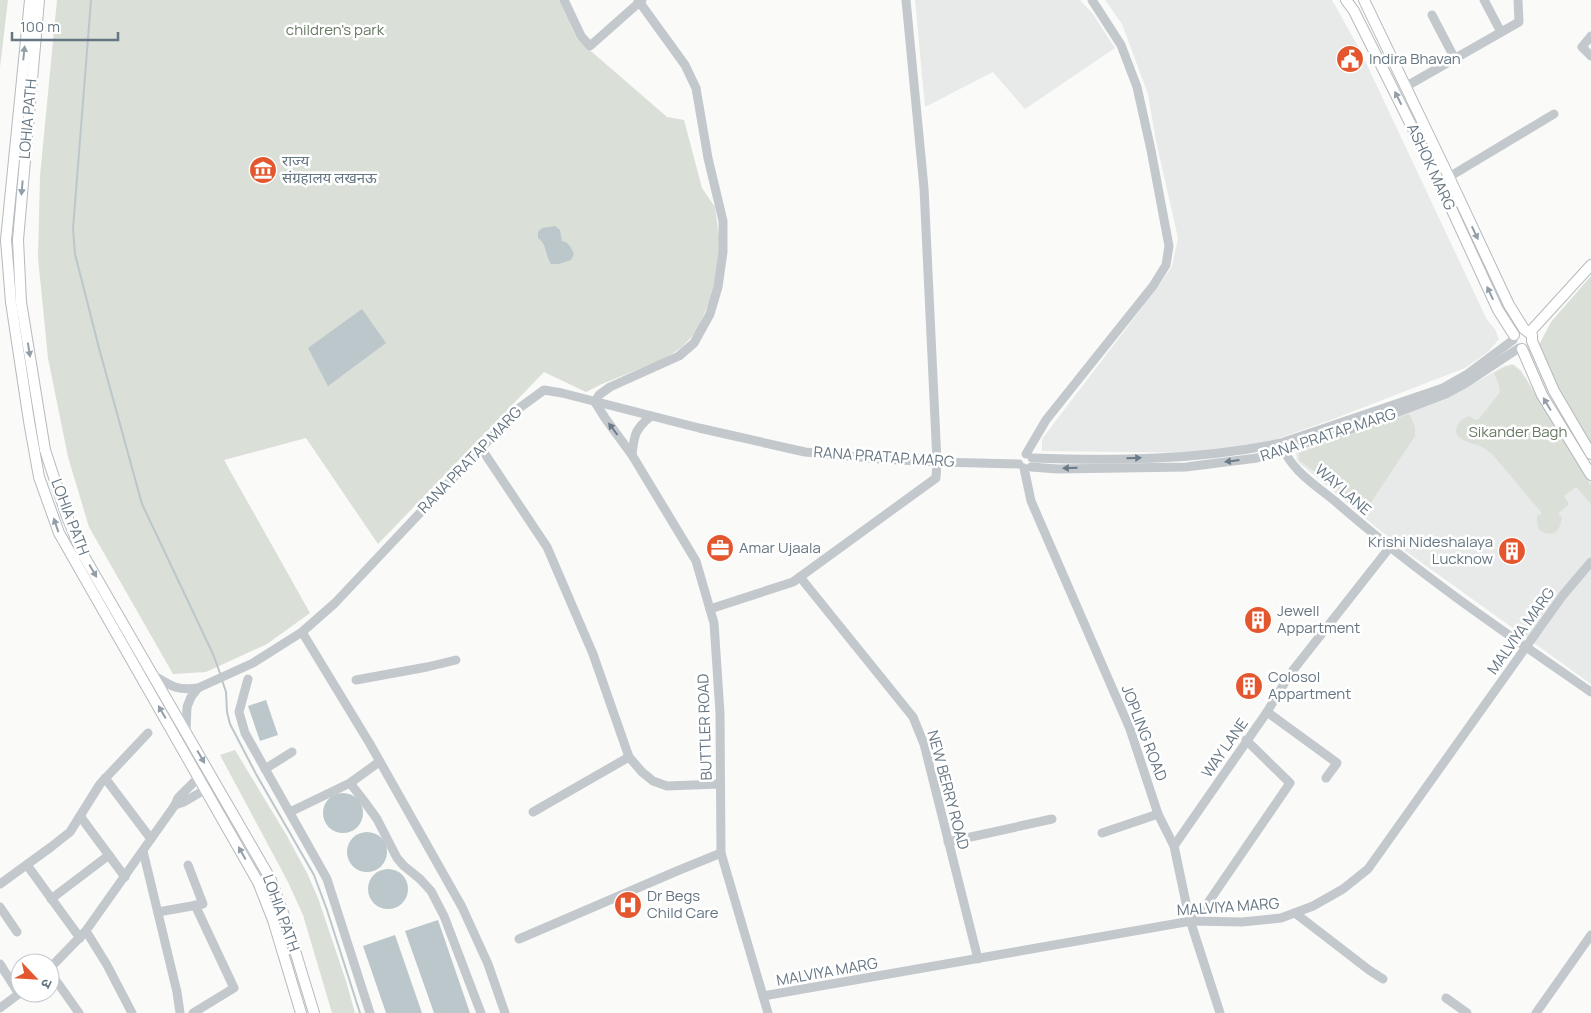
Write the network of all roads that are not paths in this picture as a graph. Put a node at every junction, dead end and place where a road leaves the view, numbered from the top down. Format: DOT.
graph roads {
  1 [pos="30,0"];
  2 [pos="39,0"];
  3 [pos="564,0"];
  4 [pos="916,0"];
  5 [pos="1092,0"];
  6 [pos="1346,0"];
  7 [pos="1364,0"];
  8 [pos="1484,0"];
  9 [pos="1518,0"];
  10 [pos="640,1"];
  11 [pos="907,4"];
  12 [pos="1432,14"];
  13 [pos="1501,32"];
  14 [pos="1591,36"];
  15 [pos="1591,56"];
  16 [pos="1455,59"];
  17 [pos="1405,87"];
  18 [pos="1554,114"];
  19 [pos="1449,177"];
  20 [pos="1591,265"];
  21 [pos="1529,334"];
  22 [pos="1517,343"];
  23 [pos="595,402"];
  24 [pos="651,416"];
  25 [pos="1282,447"];
  26 [pos="481,448"];
  27 [pos="1591,454"];
  28 [pos="632,455"];
  29 [pos="937,462"];
  30 [pos="1027,462"];
  31 [pos="1591,476"];
  32 [pos="1390,547"];
  33 [pos="1591,562"];
  34 [pos="800,577"];
  35 [pos="710,609"];
  36 [pos="302,632"];
  37 [pos="1527,648"];
  38 [pos="456,660"];
  39 [pos="153,675"];
  40 [pos="248,679"];
  41 [pos="356,680"];
  42 [pos="200,687"];
  43 [pos="1591,692"];
  44 [pos="1267,712"];
  45 [pos="186,731"];
  46 [pos="148,733"];
  47 [pos="1246,740"];
  48 [pos="292,752"];
  49 [pos="629,757"];
  50 [pos="379,762"];
  51 [pos="265,769"];
  52 [pos="199,777"];
  53 [pos="105,778"];
  54 [pos="1326,778"];
  55 [pos="350,783"];
  56 [pos="720,784"];
  57 [pos="206,789"];
  58 [pos="175,805"];
  59 [pos="290,812"];
  60 [pos="533,812"];
  61 [pos="1158,814"];
  62 [pos="80,816"];
  63 [pos="1052,818"];
  64 [pos="1102,833"];
  65 [pos="151,839"];
  66 [pos="948,842"];
  67 [pos="1174,846"];
  68 [pos="143,851"];
  69 [pos="721,853"];
  70 [pos="108,855"];
  71 [pos="27,865"];
  72 [pos="188,865"];
  73 [pos="125,877"];
  74 [pos="0,884"];
  75 [pos="51,899"];
  76 [pos="196,905"];
  77 [pos="0,907"];
  78 [pos="158,912"];
  79 [pos="1295,913"];
  80 [pos="1190,919"];
  81 [pos="17,932"];
  82 [pos="83,934"];
  83 [pos="1591,935"];
  84 [pos="519,939"];
  85 [pos="60,958"];
  86 [pos="978,959"];
  87 [pos="0,964"];
  88 [pos="10,978"];
  89 [pos="1383,978"];
  90 [pos="60,986"];
  91 [pos="763,996"];
  92 [pos="1446,998"];
  93 [pos="79,1013"];
  94 [pos="132,1013"];
  95 [pos="180,1013"];
  96 [pos="193,1013"];
  97 [pos="301,1013"];
  98 [pos="314,1013"];
  99 [pos="370,1013"];
  100 [pos="481,1013"];
  101 [pos="505,1013"];
  102 [pos="768,1013"];
  103 [pos="1220,1013"];
  104 [pos="1467,1013"];
  105 [pos="1536,1013"];
  52 -- 1 [label="main road, LOHIA PATH, one-way"];
  2 -- 39 [label="main road, LOHIA PATH, one-way"];
  3 -- 10 [label="street"];
  4 -- 11 [label="street"];
  5 -- 30 [label="street"];
  22 -- 6 [label="main road, ASHOK MARG, one-way"];
  7 -- 17 [label="main road, ASHOK MARG"];
  8 -- 13 [label="street"];
  9 -- 13 [label="street"];
  10 -- 23 [label="street"];
  11 -- 29 [label="street"];
  12 -- 16 [label="street"];
  13 -- 16 [label="street"];
  14 -- 15 [label="street"];
  16 -- 17 [label="street"];
  17 -- 19 [label="main road, ASHOK MARG"];
  18 -- 19 [label="street"];
  19 -- 21 [label="main road, ASHOK MARG, one-way"];
  20 -- 21 [label="main road"];
  21 -- 22 [label="main road"];
  21 -- 22 [label="main road"];
  21 -- 27 [label="main road, ASHOK MARG"];
  22 -- 25 [label="street, RANA PRATAP MARG"];
  31 -- 22 [label="main road, ASHOK MARG, one-way"];
  23 -- 24 [label="street, RANA PRATAP MARG"];
  23 -- 26 [label="street, RANA PRATAP MARG"];
  28 -- 23 [label="street, BUTTLER ROAD, one-way"];
  24 -- 28 [label="street"];
  24 -- 29 [label="street, RANA PRATAP MARG"];
  25 -- 30 [label="street, RANA PRATAP MARG"];
  25 -- 32 [label="street, WAY LANE"];
  26 -- 36 [label="street, RANA PRATAP MARG"];
  26 -- 49 [label="street"];
  28 -- 35 [label="street, BUTTLER ROAD"];
  29 -- 30 [label="street, RANA PRATAP MARG"];
  29 -- 34 [label="street"];
  30 -- 61 [label="street, JOPLING ROAD"];
  32 -- 37 [label="street, WAY LANE"];
  32 -- 44 [label="street, WAY LANE"];
  33 -- 37 [label="street, MALVIYA MARG"];
  34 -- 35 [label="street"];
  34 -- 66 [label="street, NEW BERRY ROAD"];
  35 -- 56 [label="street, BUTTLER ROAD"];
  36 -- 42 [label="street, RANA PRATAP MARG"];
  36 -- 50 [label="street"];
  37 -- 43 [label="street, WAY LANE"];
  37 -- 79 [label="street, MALVIYA MARG"];
  38 -- 41 [label="street"];
  39 -- 42 [label="street"];
  39 -- 45 [label="main road, LOHIA PATH"];
  40 -- 51 [label="street"];
  42 -- 45 [label="street"];
  44 -- 47 [label="street, WAY LANE"];
  44 -- 54 [label="street"];
  45 -- 98 [label="main road, LOHIA PATH, one-way"];
  46 -- 53 [label="street"];
  47 -- 67 [label="street, WAY LANE"];
  47 -- 80 [label="street"];
  48 -- 51 [label="street"];
  49 -- 56 [label="street"];
  49 -- 60 [label="street"];
  50 -- 55 [label="street"];
  50 -- 101 [label="street"];
  51 -- 59 [label="street"];
  52 -- 57 [label="main road, LOHIA PATH"];
  52 -- 58 [label="street"];
  53 -- 62 [label="street"];
  53 -- 65 [label="street"];
  55 -- 59 [label="street"];
  55 -- 100 [label="street"];
  56 -- 69 [label="street, BUTTLER ROAD"];
  57 -- 58 [label="street"];
  97 -- 57 [label="main road, LOHIA PATH, one-way"];
  58 -- 65 [label="street"];
  59 -- 99 [label="street"];
  61 -- 64 [label="street"];
  61 -- 67 [label="street, JOPLING ROAD"];
  62 -- 70 [label="street"];
  62 -- 71 [label="street"];
  63 -- 66 [label="street"];
  65 -- 68 [label="street"];
  66 -- 86 [label="street, NEW BERRY ROAD"];
  67 -- 80 [label="street, JOPLING ROAD"];
  68 -- 73 [label="street"];
  68 -- 78 [label="street"];
  69 -- 84 [label="street"];
  69 -- 91 [label="street, BUTTLER ROAD"];
  70 -- 73 [label="street"];
  70 -- 75 [label="street"];
  71 -- 74 [label="street"];
  71 -- 75 [label="street"];
  72 -- 76 [label="street"];
  73 -- 82 [label="street"];
  75 -- 82 [label="street"];
  76 -- 78 [label="street"];
  76 -- 96 [label="street"];
  77 -- 81 [label="street"];
  78 -- 95 [label="street"];
  79 -- 80 [label="street, MALVIYA MARG"];
  79 -- 89 [label="street"];
  80 -- 86 [label="street, MALVIYA MARG"];
  80 -- 103 [label="street, JOPLING ROAD"];
  82 -- 85 [label="street"];
  82 -- 94 [label="street"];
  83 -- 105 [label="street"];
  86 -- 91 [label="street, MALVIYA MARG"];
  87 -- 88 [label="street"];
  90 -- 93 [label="street"];
  91 -- 102 [label="street, BUTTLER ROAD"];
  92 -- 104 [label="street"];
}
